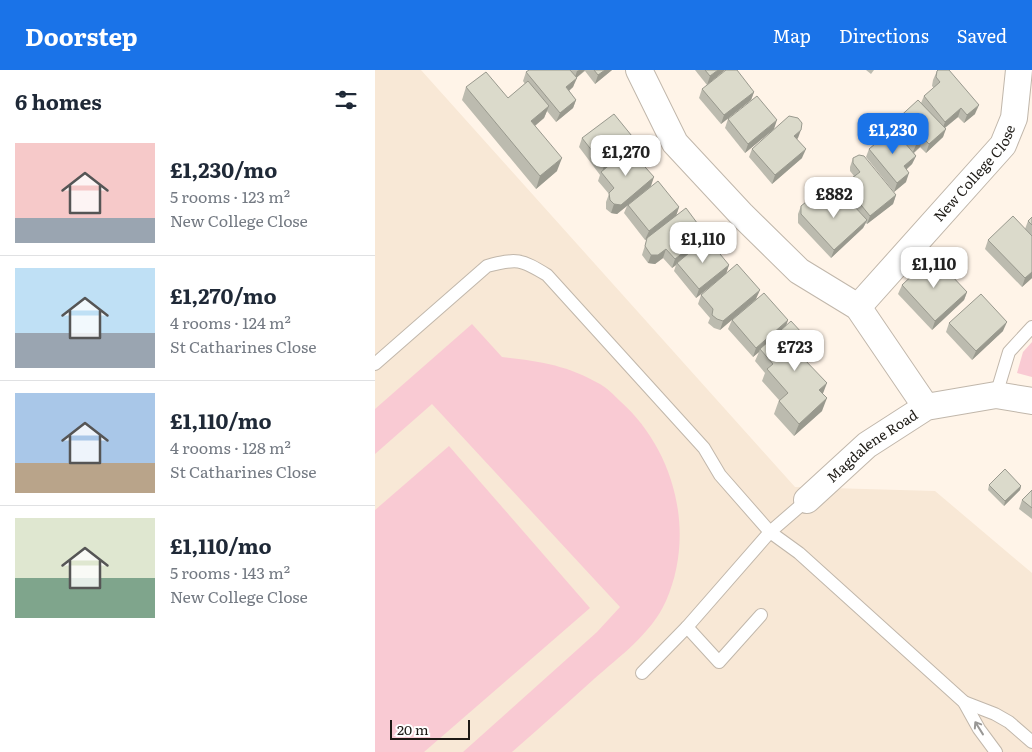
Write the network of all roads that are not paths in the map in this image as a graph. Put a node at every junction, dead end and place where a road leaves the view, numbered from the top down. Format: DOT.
graph roads {
  1 [pos="639,70"];
  2 [pos="1019,70"];
  3 [pos="857,307"];
  4 [pos="1032,327"];
  5 [pos="375,364"];
  6 [pos="996,395"];
  7 [pos="1032,401"];
  8 [pos="926,407"];
  9 [pos="807,500"];
  10 [pos="770,532"];
  11 [pos="761,615"];
  12 [pos="687,627"];
  13 [pos="642,673"];
  14 [pos="964,702"];
  15 [pos="1032,742"];
  16 [pos="996,752"];
  1 -- 3 [label="street"];
  2 -- 3 [label="street, New College Close"];
  3 -- 8 [label="street"];
  4 -- 6 [label="lane"];
  5 -- 10 [label="lane"];
  6 -- 7 [label="street, Magdalene Road"];
  6 -- 8 [label="street, Magdalene Road"];
  8 -- 9 [label="street, Magdalene Road"];
  9 -- 10 [label="lane"];
  10 -- 12 [label="lane"];
  10 -- 14 [label="lane"];
  11 -- 12 [label="lane"];
  12 -- 13 [label="lane"];
  14 -- 15 [label="lane"];
  16 -- 14 [label="lane, one-way"];
}
